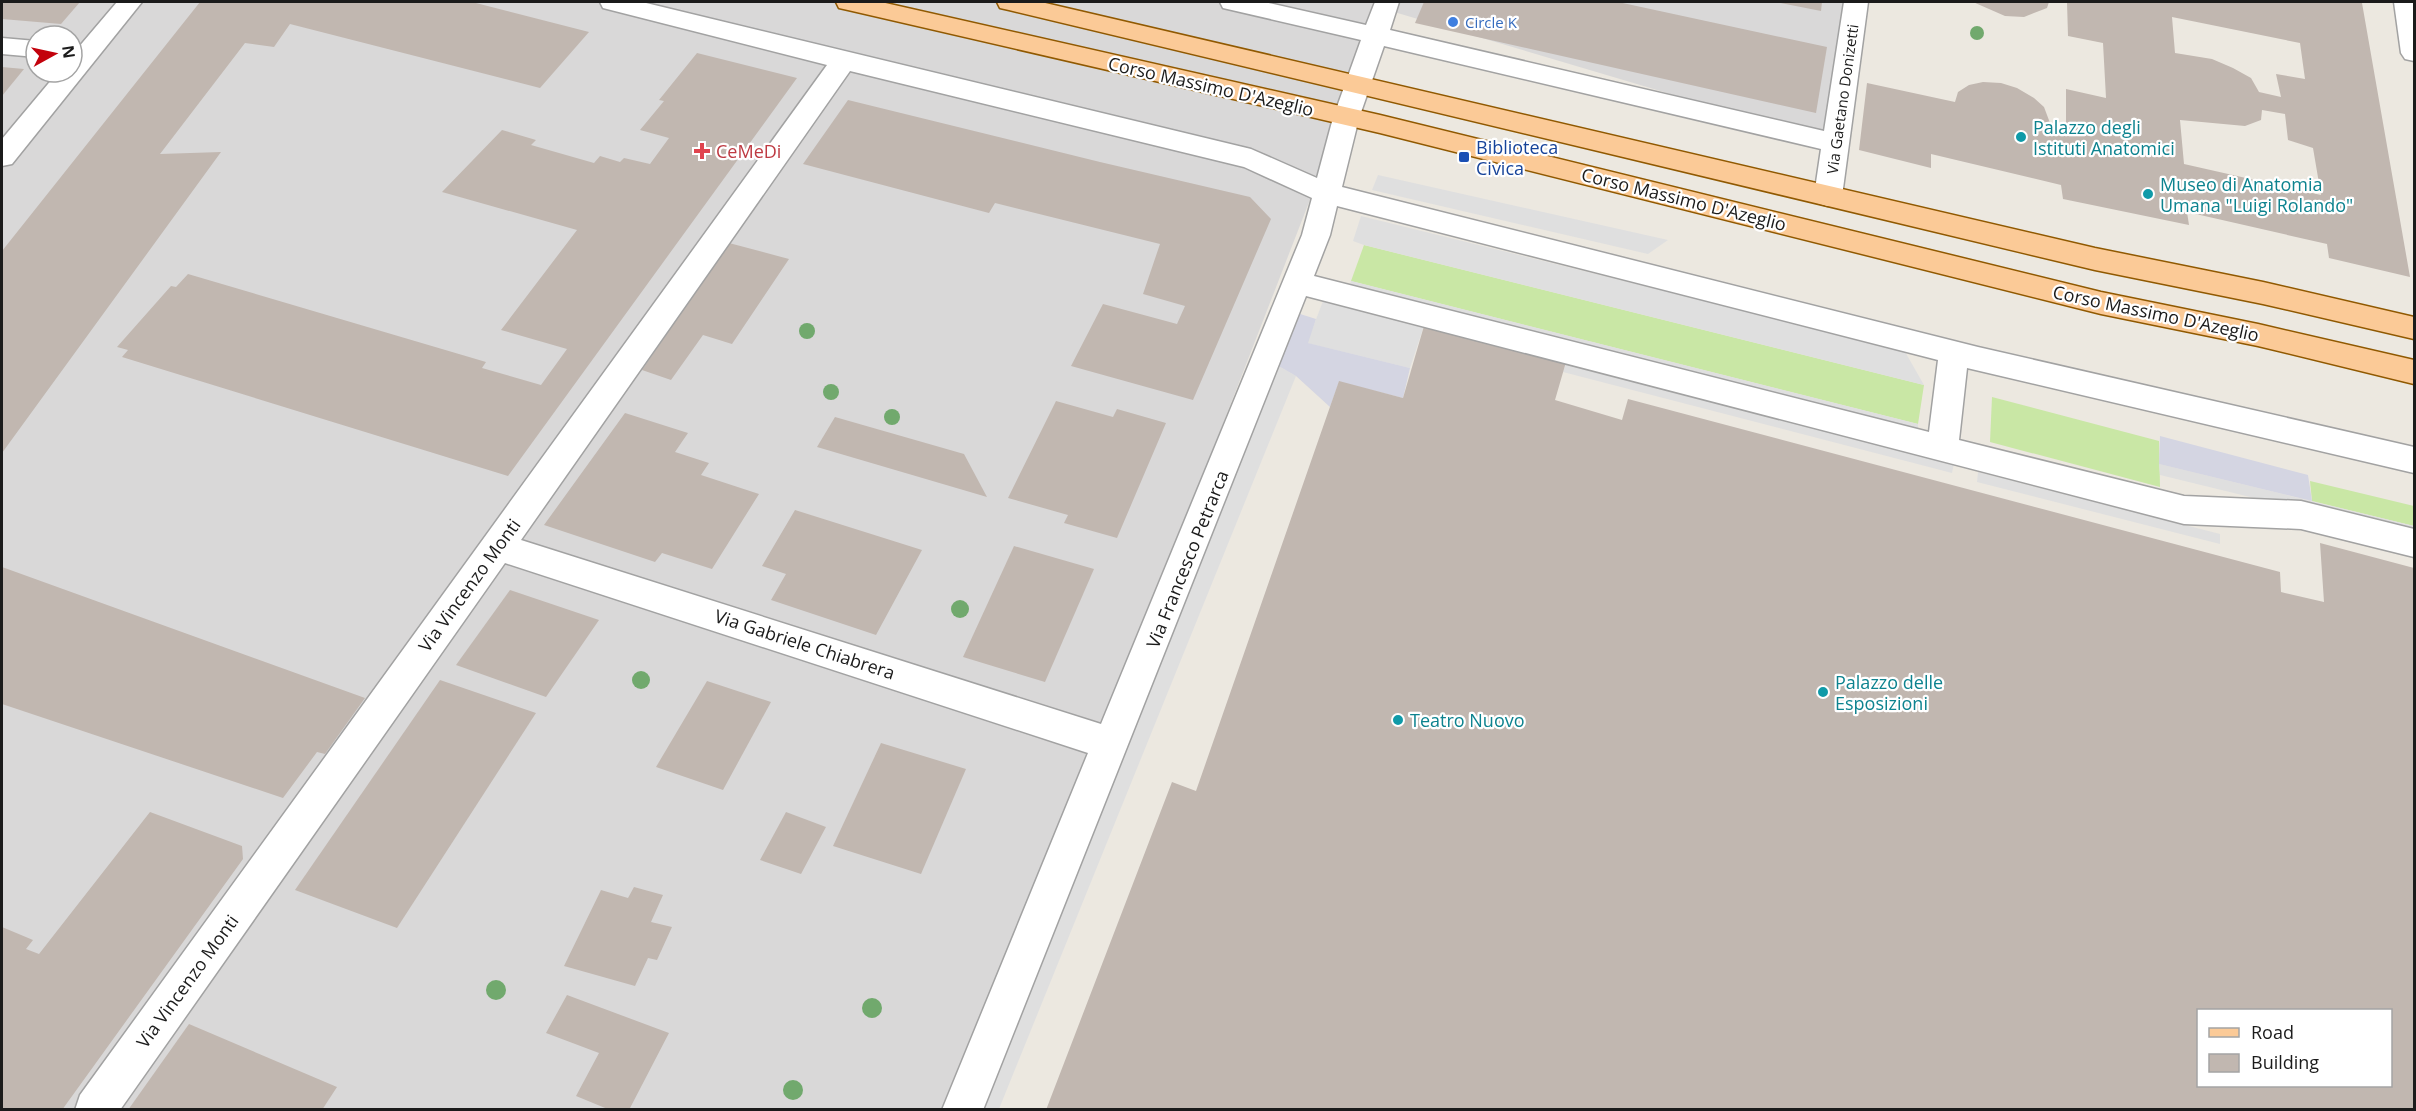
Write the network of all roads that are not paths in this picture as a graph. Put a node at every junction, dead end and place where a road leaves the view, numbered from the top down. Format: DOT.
graph roads {
  1 [pos="130,2"];
  2 [pos="612,2"];
  3 [pos="848,2"];
  4 [pos="1009,2"];
  5 [pos="1232,2"];
  6 [pos="1387,2"];
  7 [pos="1856,2"];
  8 [pos="2406,2"];
  9 [pos="1376,33"];
  10 [pos="2,46"];
  11 [pos="24,49"];
  12 [pos="2415,53"];
  13 [pos="84,54"];
  14 [pos="843,61"];
  15 [pos="59,84"];
  16 [pos="1356,84"];
  17 [pos="1346,118"];
  18 [pos="1836,142"];
  19 [pos="2,157"];
  20 [pos="1325,193"];
  21 [pos="1828,196"];
  22 [pos="1298,282"];
  23 [pos="2415,328"];
  24 [pos="1954,353"];
  25 [pos="2415,372"];
  26 [pos="1942,449"];
  27 [pos="2415,460"];
  28 [pos="2415,543"];
  29 [pos="497,546"];
  30 [pos="1112,744"];
  31 [pos="95,1110"];
  32 [pos="962,1110"];
  1 -- 13 [label="street"];
  2 -- 14 [label="street"];
  3 -- 17 [label="main road, Corso Massimo D'Azeglio"];
  4 -- 16 [label="main road, Corso Massimo D'Azeglio"];
  5 -- 9 [label="street"];
  6 -- 9 [label="street, Via Francesco Petrarca"];
  7 -- 18 [label="street, Via Gaetano Donizetti"];
  8 -- 12 [label="street"];
  9 -- 16 [label="street, Via Francesco Petrarca"];
  9 -- 18 [label="street"];
  10 -- 11 [label="street"];
  14 -- 20 [label="street"];
  14 -- 29 [label="street, Via Vincenzo Monti"];
  15 -- 19 [label="street"];
  16 -- 17 [label="street, Via Francesco Petrarca"];
  16 -- 21 [label="main road, Corso Massimo D'Azeglio"];
  17 -- 20 [label="street, Via Francesco Petrarca"];
  17 -- 25 [label="main road, Corso Massimo D'Azeglio"];
  18 -- 21 [label="street, Via Gaetano Donizetti"];
  20 -- 22 [label="street, Via Francesco Petrarca"];
  20 -- 24 [label="street"];
  21 -- 23 [label="main road, Corso Massimo D'Azeglio"];
  22 -- 26 [label="street"];
  22 -- 30 [label="street, Via Francesco Petrarca"];
  24 -- 26 [label="street"];
  24 -- 27 [label="street"];
  26 -- 28 [label="street"];
  29 -- 30 [label="street, Via Gabriele Chiabrera"];
  29 -- 31 [label="street, Via Vincenzo Monti"];
  30 -- 32 [label="street, Via Francesco Petrarca"];
}
